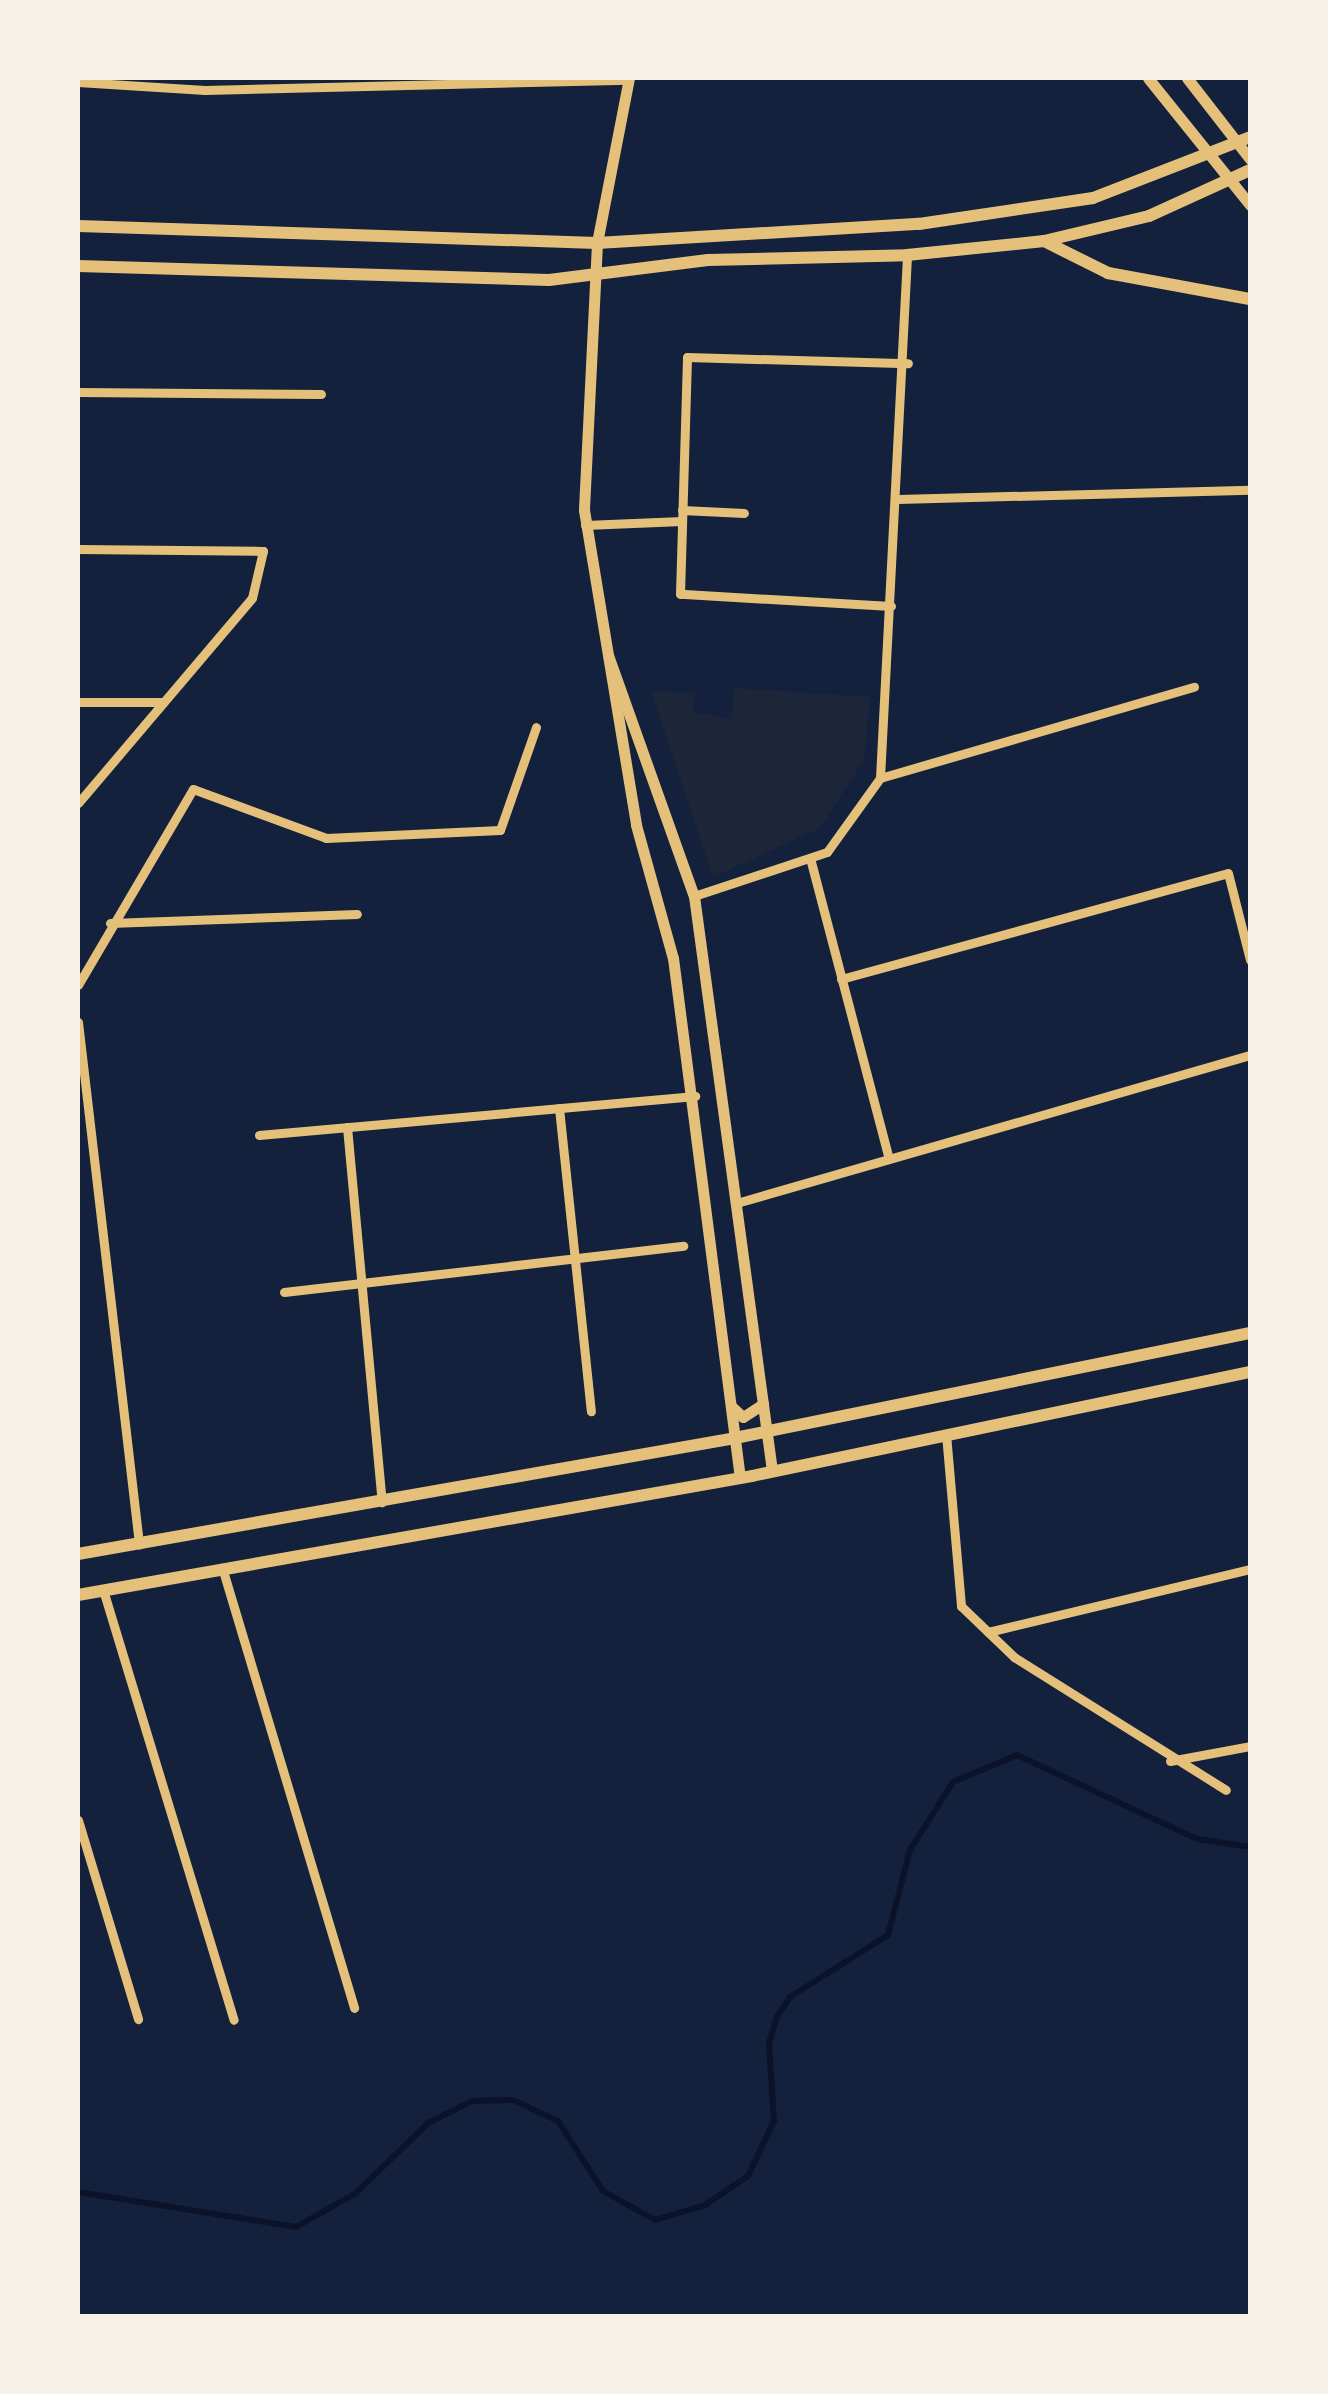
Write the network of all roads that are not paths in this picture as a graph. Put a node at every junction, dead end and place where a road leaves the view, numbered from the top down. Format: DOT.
graph roads {
  1 [pos="1148,78"];
  2 [pos="1186,78"];
  3 [pos="629,79"];
  4 [pos="78,82"];
  5 [pos="1244,140"];
  6 [pos="1212,156"];
  7 [pos="1250,159"];
  8 [pos="1250,170"];
  9 [pos="1231,180"];
  10 [pos="1250,205"];
  11 [pos="78,226"];
  12 [pos="1044,241"];
  13 [pos="598,243"];
  14 [pos="907,255"];
  15 [pos="78,266"];
  16 [pos="594,274"];
  17 [pos="1250,299"];
  18 [pos="908,363"];
  19 [pos="78,392"];
  20 [pos="321,394"];
  21 [pos="1250,490"];
  22 [pos="898,499"];
  23 [pos="744,514"];
  24 [pos="682,516"];
  25 [pos="585,525"];
  26 [pos="78,549"];
  27 [pos="891,606"];
  28 [pos="594,618"];
  29 [pos="1194,687"];
  30 [pos="78,702"];
  31 [pos="163,702"];
  32 [pos="536,726"];
  33 [pos="880,778"];
  34 [pos="78,803"];
  35 [pos="810,858"];
  36 [pos="694,896"];
  37 [pos="357,914"];
  38 [pos="110,923"];
  39 [pos="1250,960"];
  40 [pos="841,978"];
  41 [pos="78,985"];
  42 [pos="78,1022"];
  43 [pos="1250,1055"];
  44 [pos="695,1096"];
  45 [pos="558,1108"];
  46 [pos="347,1127"];
  47 [pos="259,1135"];
  48 [pos="889,1159"];
  49 [pos="740,1202"];
  50 [pos="683,1246"];
  51 [pos="574,1258"];
  52 [pos="362,1282"];
  53 [pos="284,1292"];
  54 [pos="1250,1333"];
  55 [pos="1250,1372"];
  56 [pos="763,1404"];
  57 [pos="731,1406"];
  58 [pos="591,1410"];
  59 [pos="766,1432"];
  60 [pos="946,1434"];
  61 [pos="735,1438"];
  62 [pos="772,1471"];
  63 [pos="740,1478"];
  64 [pos="382,1502"];
  65 [pos="140,1547"];
  66 [pos="78,1554"];
  67 [pos="1250,1568"];
  68 [pos="224,1574"];
  69 [pos="104,1593"];
  70 [pos="78,1595"];
  71 [pos="988,1632"];
  72 [pos="1250,1746"];
  73 [pos="1169,1761"];
  74 [pos="1226,1790"];
  75 [pos="78,1820"];
  76 [pos="354,2008"];
  77 [pos="138,2018"];
  78 [pos="234,2020"];
  1 -- 6 [label="street"];
  2 -- 5 [label="street"];
  3 -- 4 [label="street"];
  3 -- 13 [label="street"];
  5 -- 6 [label="main road"];
  5 -- 7 [label="street"];
  6 -- 9 [label="street"];
  6 -- 13 [label="main road"];
  8 -- 9 [label="main road"];
  9 -- 10 [label="street"];
  9 -- 12 [label="main road"];
  11 -- 13 [label="main road"];
  12 -- 14 [label="main road"];
  12 -- 17 [label="main road"];
  13 -- 16 [label="street"];
  14 -- 16 [label="main road"];
  14 -- 18 [label="street"];
  15 -- 16 [label="main road"];
  16 -- 25 [label="street"];
  18 -- 22 [label="street"];
  18 -- 24 [label="street"];
  19 -- 20 [label="street"];
  21 -- 22 [label="street"];
  22 -- 27 [label="street"];
  23 -- 24 [label="street"];
  24 -- 25 [label="street"];
  24 -- 27 [label="street"];
  25 -- 28 [label="street"];
  26 -- 31 [label="street"];
  27 -- 33 [label="street"];
  28 -- 36 [label="street"];
  28 -- 44 [label="street"];
  29 -- 33 [label="street"];
  30 -- 31 [label="street"];
  31 -- 34 [label="street"];
  32 -- 38 [label="street"];
  33 -- 35 [label="street"];
  35 -- 36 [label="street"];
  35 -- 40 [label="street"];
  36 -- 49 [label="street"];
  37 -- 38 [label="street"];
  38 -- 41 [label="street"];
  39 -- 40 [label="street"];
  40 -- 48 [label="street"];
  42 -- 65 [label="street"];
  43 -- 48 [label="street"];
  44 -- 45 [label="street"];
  44 -- 57 [label="street"];
  45 -- 46 [label="street"];
  45 -- 51 [label="street"];
  46 -- 47 [label="street"];
  46 -- 52 [label="street"];
  48 -- 49 [label="street"];
  49 -- 56 [label="street"];
  50 -- 51 [label="street"];
  51 -- 52 [label="street"];
  51 -- 58 [label="street"];
  52 -- 53 [label="street"];
  52 -- 64 [label="street"];
  54 -- 59 [label="main road"];
  55 -- 60 [label="main road"];
  56 -- 57 [label="street"];
  56 -- 59 [label="street"];
  57 -- 61 [label="street"];
  59 -- 61 [label="main road"];
  59 -- 62 [label="street"];
  60 -- 62 [label="main road"];
  60 -- 71 [label="street"];
  61 -- 63 [label="street"];
  61 -- 64 [label="main road"];
  62 -- 63 [label="main road"];
  63 -- 68 [label="main road"];
  64 -- 65 [label="main road"];
  65 -- 66 [label="main road"];
  67 -- 71 [label="street"];
  68 -- 69 [label="main road"];
  68 -- 76 [label="street"];
  69 -- 70 [label="main road"];
  69 -- 78 [label="street"];
  71 -- 73 [label="street"];
  72 -- 73 [label="street"];
  73 -- 74 [label="street"];
  75 -- 77 [label="street"];
}
